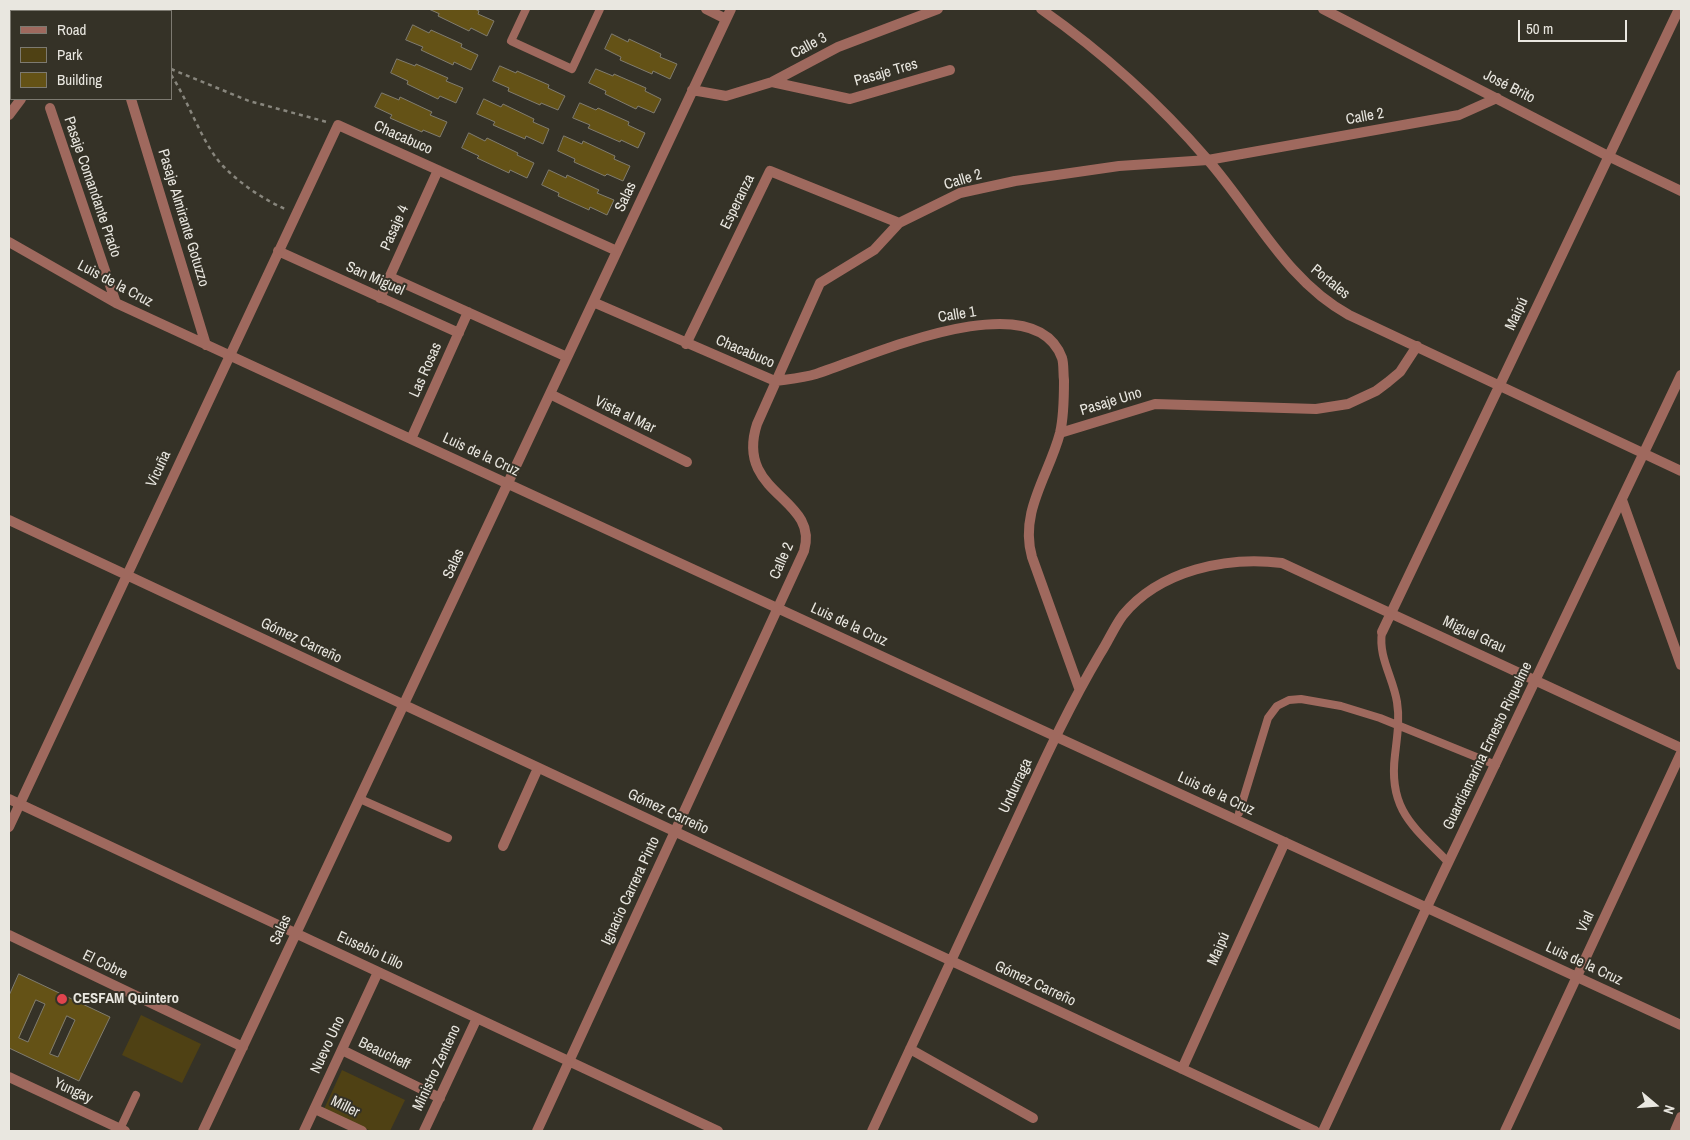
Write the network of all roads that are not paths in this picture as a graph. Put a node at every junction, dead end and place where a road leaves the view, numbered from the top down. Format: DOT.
graph roads {
  1 [pos="526,9"];
  2 [pos="600,9"];
  3 [pos="706,9"];
  4 [pos="938,9"];
  5 [pos="1041,9"];
  6 [pos="1323,9"];
  7 [pos="1679,9"];
  8 [pos="729,14"];
  9 [pos="950,70"];
  10 [pos="772,82"];
  11 [pos="692,90"];
  12 [pos="1497,98"];
  13 [pos="20,100"];
  14 [pos="131,100"];
  15 [pos="50,108"];
  16 [pos="9,115"];
  17 [pos="338,125"];
  18 [pos="1608,156"];
  19 [pos="1208,160"];
  20 [pos="438,170"];
  21 [pos="1681,190"];
  22 [pos="899,223"];
  23 [pos="9,242"];
  24 [pos="278,251"];
  25 [pos="617,251"];
  26 [pos="390,277"];
  27 [pos="380,298"];
  28 [pos="593,302"];
  29 [pos="116,303"];
  30 [pos="468,312"];
  31 [pos="459,333"];
  32 [pos="686,344"];
  33 [pos="206,345"];
  34 [pos="1417,346"];
  35 [pos="229,356"];
  36 [pos="567,357"];
  37 [pos="1681,375"];
  38 [pos="775,381"];
  39 [pos="1500,384"];
  40 [pos="550,394"];
  41 [pos="1060,433"];
  42 [pos="411,439"];
  43 [pos="1644,453"];
  44 [pos="687,462"];
  45 [pos="1681,471"];
  46 [pos="508,484"];
  47 [pos="1622,500"];
  48 [pos="9,520"];
  49 [pos="1282,563"];
  50 [pos="126,575"];
  51 [pos="777,608"];
  52 [pos="1391,613"];
  53 [pos="1382,632"];
  54 [pos="1681,664"];
  55 [pos="1537,680"];
  56 [pos="1079,688"];
  57 [pos="404,705"];
  58 [pos="1399,727"];
  59 [pos="1056,737"];
  60 [pos="1681,748"];
  61 [pos="1681,753"];
  62 [pos="1496,765"];
  63 [pos="538,768"];
  64 [pos="9,799"];
  65 [pos="360,799"];
  66 [pos="20,804"];
  67 [pos="1239,813"];
  68 [pos="9,827"];
  69 [pos="674,832"];
  70 [pos="448,838"];
  71 [pos="1285,842"];
  72 [pos="503,846"];
  73 [pos="1448,862"];
  74 [pos="1426,908"];
  75 [pos="296,934"];
  76 [pos="9,935"];
  77 [pos="951,961"];
  78 [pos="378,972"];
  79 [pos="1577,977"];
  80 [pos="477,1018"];
  81 [pos="1681,1025"];
  82 [pos="243,1047"];
  83 [pos="910,1049"];
  84 [pos="342,1050"];
  85 [pos="569,1062"];
  86 [pos="1182,1069"];
  87 [pos="9,1077"];
  88 [pos="136,1095"];
  89 [pos="440,1098"];
  90 [pos="315,1109"];
  91 [pos="1681,1117"];
  92 [pos="1033,1118"];
  93 [pos="123,1130"];
  94 [pos="203,1131"];
  95 [pos="304,1131"];
  96 [pos="362,1131"];
  97 [pos="424,1131"];
  98 [pos="537,1131"];
  99 [pos="718,1131"];
  100 [pos="872,1131"];
  101 [pos="1315,1131"];
  102 [pos="1323,1131"];
  103 [pos="1505,1131"];
  104 [pos="1675,1131"];
  1 -- 2 [label="lane"];
  3 -- 8 [label="street"];
  4 -- 10 [label="street, Calle 3"];
  5 -- 19 [label="street, Portales"];
  6 -- 12 [label="street, José Brito"];
  7 -- 18 [label="street, Maipú"];
  8 -- 11 [label="street, Salas"];
  9 -- 10 [label="street, Pasaje Tres"];
  10 -- 11 [label="street, Calle 3"];
  11 -- 25 [label="street, Salas"];
  12 -- 18 [label="street, José Brito"];
  12 -- 19 [label="street, Calle 2"];
  13 -- 16 [label="street"];
  14 -- 33 [label="street, Pasaje Almirante Gotuzzo"];
  15 -- 29 [label="street, Pasaje Comandante Prado"];
  17 -- 20 [label="street, Chacabuco"];
  17 -- 24 [label="street, Vicuña"];
  18 -- 21 [label="street, José Brito"];
  18 -- 39 [label="street, Maipú"];
  19 -- 22 [label="street, Calle 2"];
  19 -- 34 [label="street, Portales"];
  20 -- 25 [label="street, Chacabuco"];
  20 -- 26 [label="street, Pasaje 4"];
  22 -- 32 [label="street, Esperanza"];
  22 -- 38 [label="street, Calle 2"];
  23 -- 29 [label="street, Luis de la Cruz"];
  24 -- 27 [label="street, San Miguel"];
  24 -- 35 [label="street, Vicuña"];
  25 -- 28 [label="street, Salas"];
  26 -- 27 [label="street, Pasaje 4"];
  26 -- 30 [label="street, San Miguel"];
  27 -- 31 [label="street, San Miguel"];
  28 -- 32 [label="street, Chacabuco"];
  28 -- 36 [label="street, Salas"];
  29 -- 33 [label="street, Luis de la Cruz"];
  30 -- 31 [label="street, Las Rosas"];
  30 -- 36 [label="street, San Miguel"];
  31 -- 42 [label="street, Las Rosas"];
  32 -- 38 [label="street, Chacabuco"];
  33 -- 35 [label="street, Luis de la Cruz"];
  34 -- 39 [label="street, Portales"];
  34 -- 41 [label="street, Pasaje Uno"];
  35 -- 42 [label="street, Luis de la Cruz"];
  35 -- 50 [label="street, Vicuña"];
  36 -- 40 [label="street, Salas"];
  37 -- 43 [label="street, Guardiamarina Ernesto Riquelme"];
  38 -- 41 [label="street, Calle 1"];
  38 -- 51 [label="street, Calle 2"];
  39 -- 43 [label="street, Portales"];
  39 -- 52 [label="street, Maipú"];
  40 -- 44 [label="street, Vista al Mar"];
  40 -- 46 [label="street, Salas"];
  41 -- 56 [label="street"];
  42 -- 46 [label="street, Luis de la Cruz"];
  43 -- 45 [label="street, Portales"];
  43 -- 47 [label="street, Guardiamarina Ernesto Riquelme"];
  46 -- 51 [label="street, Luis de la Cruz"];
  46 -- 57 [label="street, Salas"];
  47 -- 54 [label="street"];
  47 -- 55 [label="street, Guardiamarina Ernesto Riquelme"];
  48 -- 50 [label="street, Gómez Carreño"];
  49 -- 52 [label="street, Miguel Grau"];
  49 -- 56 [label="street, Undurraga"];
  50 -- 57 [label="street, Gómez Carreño"];
  50 -- 66 [label="street, Vicuña"];
  51 -- 59 [label="street, Luis de la Cruz"];
  51 -- 69 [label="street, Ignacio Carrera Pinto"];
  52 -- 53 [label="street, Maipú"];
  52 -- 55 [label="street, Miguel Grau"];
  53 -- 58 [label="lane"];
  55 -- 60 [label="street, Miguel Grau"];
  55 -- 62 [label="street, Guardiamarina Ernesto Riquelme"];
  56 -- 59 [label="street, Undurraga"];
  57 -- 63 [label="street, Gómez Carreño"];
  57 -- 65 [label="street, Salas"];
  58 -- 62 [label="lane"];
  58 -- 67 [label="lane"];
  58 -- 73 [label="lane"];
  59 -- 71 [label="street, Luis de la Cruz"];
  59 -- 77 [label="street, Undurraga"];
  61 -- 79 [label="street, Vial"];
  62 -- 73 [label="street, Guardiamarina Ernesto Riquelme"];
  63 -- 69 [label="street, Gómez Carreño"];
  63 -- 72 [label="street"];
  64 -- 66 [label="street, Eusebio Lillo"];
  65 -- 70 [label="lane"];
  65 -- 75 [label="street, Salas"];
  66 -- 68 [label="street, Vicuña"];
  66 -- 75 [label="street, Eusebio Lillo"];
  69 -- 77 [label="street, Gómez Carreño"];
  69 -- 85 [label="street, Ignacio Carrera Pinto"];
  71 -- 74 [label="street, Luis de la Cruz"];
  71 -- 86 [label="street, Maipú"];
  73 -- 74 [label="street, Guardiamarina Ernesto Riquelme"];
  74 -- 79 [label="street, Luis de la Cruz"];
  74 -- 102 [label="street, Guardiamarina Ernesto Riquelme"];
  75 -- 78 [label="street, Eusebio Lillo"];
  75 -- 82 [label="street, Salas"];
  76 -- 82 [label="street, El Cobre"];
  77 -- 83 [label="street, Undurraga"];
  77 -- 86 [label="street, Gómez Carreño"];
  78 -- 80 [label="street, Eusebio Lillo"];
  78 -- 84 [label="street, Nuevo Uno"];
  79 -- 81 [label="street, Luis de la Cruz"];
  79 -- 103 [label="street, Vial"];
  80 -- 85 [label="street, Eusebio Lillo"];
  80 -- 89 [label="street, Ministro Zenteno"];
  82 -- 94 [label="street, Salas"];
  83 -- 92 [label="street"];
  83 -- 100 [label="street, Undurraga"];
  84 -- 89 [label="street, Beaucheff"];
  84 -- 90 [label="street, Nuevo Uno"];
  85 -- 98 [label="street, Ignacio Carrera Pinto"];
  85 -- 99 [label="street, Eusebio Lillo"];
  86 -- 101 [label="street, Gómez Carreño"];
  87 -- 93 [label="street, Yungay"];
  88 -- 93 [label="lane"];
  89 -- 97 [label="street, Ministro Zenteno"];
  90 -- 95 [label="street, Nuevo Uno"];
  90 -- 96 [label="street, Miller"];
  91 -- 104 [label="street"];
}
